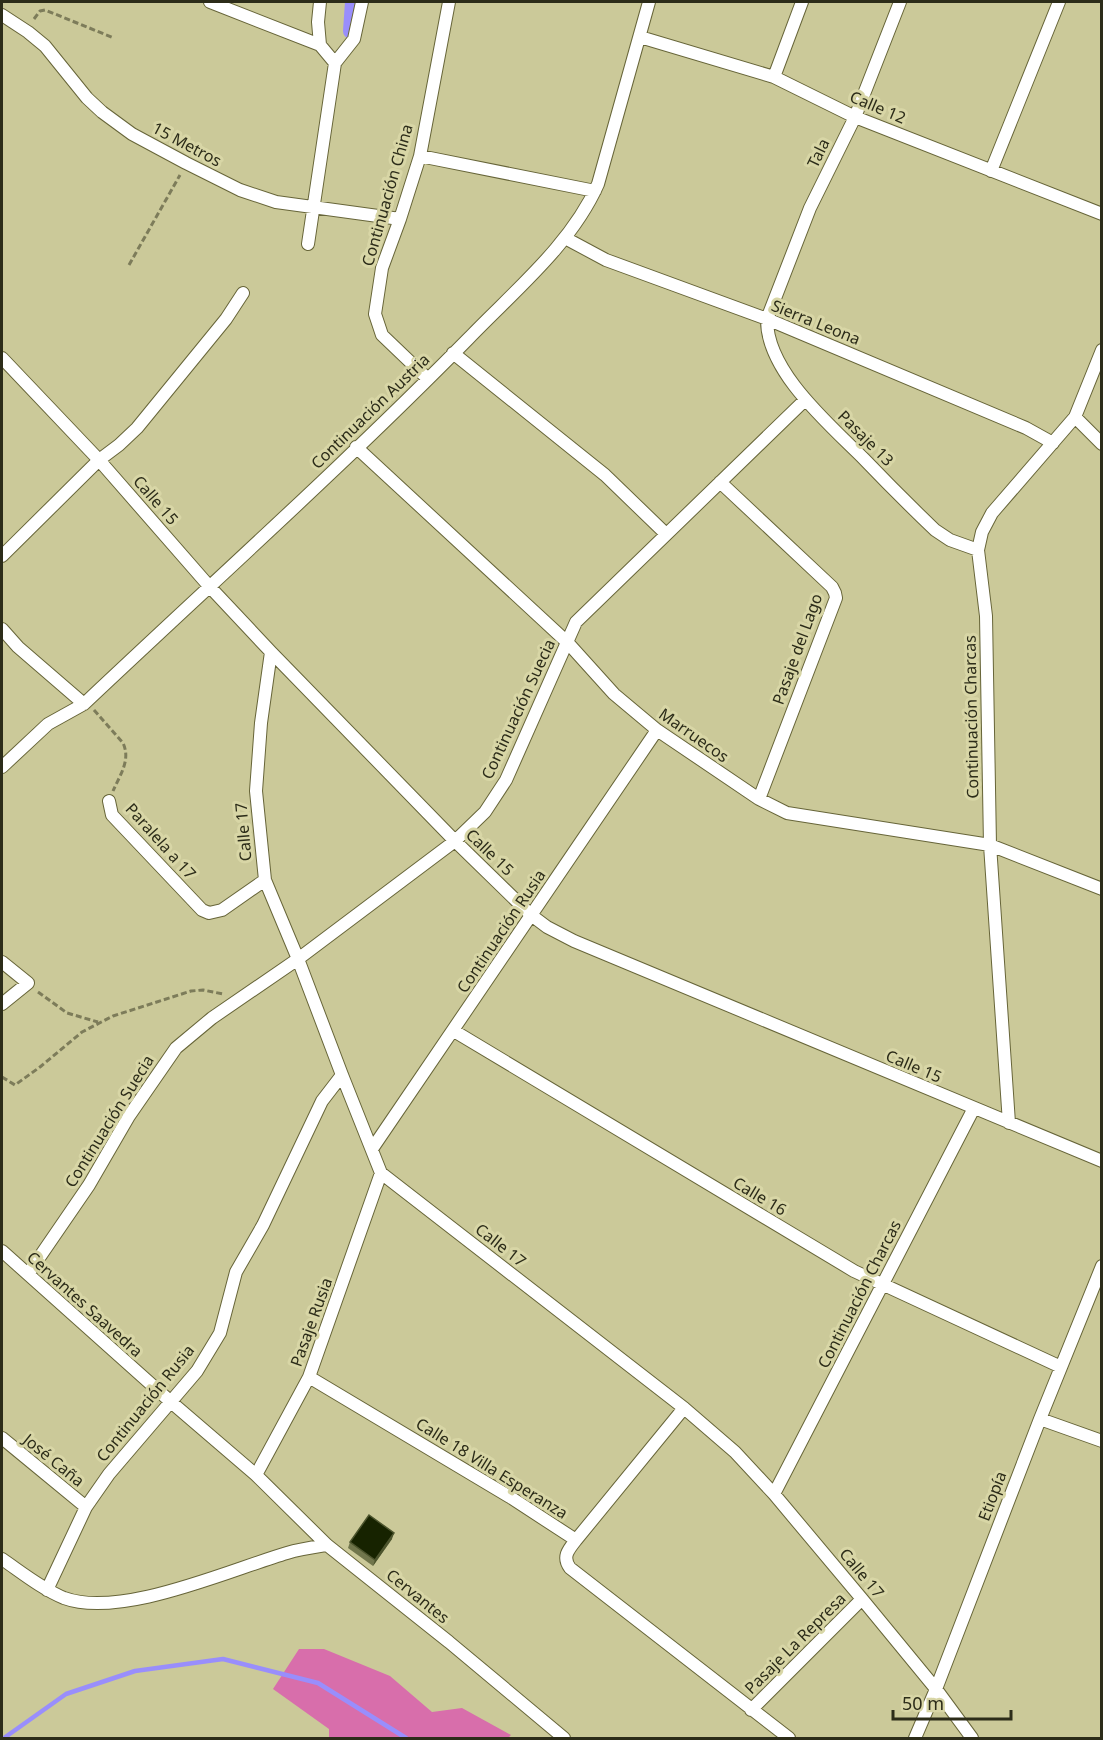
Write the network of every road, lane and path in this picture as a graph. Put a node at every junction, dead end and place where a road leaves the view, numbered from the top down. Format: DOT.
graph roads {
  1 [pos="210,2"];
  2 [pos="320,2"];
  3 [pos="362,2"];
  4 [pos="449,2"];
  5 [pos="649,2"];
  6 [pos="802,2"];
  7 [pos="900,2"];
  8 [pos="1059,2"];
  9 [pos="2,15"];
  10 [pos="28,32"];
  11 [pos="640,37"];
  12 [pos="114,38"];
  13 [pos="320,45"];
  14 [pos="335,63"];
  15 [pos="774,77"];
  16 [pos="855,117"];
  17 [pos="420,156"];
  18 [pos="186,163"];
  19 [pos="991,171"];
  20 [pos="595,191"];
  21 [pos="315,209"];
  22 [pos="1101,214"];
  23 [pos="400,219"];
  24 [pos="565,238"];
  25 [pos="308,244"];
  26 [pos="129,265"];
  27 [pos="243,293"];
  28 [pos="767,319"];
  29 [pos="1101,350"];
  30 [pos="453,353"];
  31 [pos="2,358"];
  32 [pos="428,379"];
  33 [pos="805,400"];
  34 [pos="1075,417"];
  35 [pos="1053,443"];
  36 [pos="1101,444"];
  37 [pos="356,447"];
  38 [pos="99,460"];
  39 [pos="720,482"];
  40 [pos="666,534"];
  41 [pos="978,550"];
  42 [pos="2,556"];
  43 [pos="209,586"];
  44 [pos="2,629"];
  45 [pos="568,642"];
  46 [pos="271,652"];
  47 [pos="84,704"];
  48 [pos="657,730"];
  49 [pos="2,766"];
  50 [pos="759,799"];
  51 [pos="109,801"];
  52 [pos="455,841"];
  53 [pos="990,846"];
  54 [pos="265,880"];
  55 [pos="1101,889"];
  56 [pos="531,915"];
  57 [pos="298,959"];
  58 [pos="2,962"];
  59 [pos="28,983"];
  60 [pos="235,1001"];
  61 [pos="2,1004"];
  62 [pos="98,1022"];
  63 [pos="454,1031"];
  64 [pos="342,1076"];
  65 [pos="2,1077"];
  66 [pos="974,1108"];
  67 [pos="1009,1123"];
  68 [pos="372,1149"];
  69 [pos="1101,1161"];
  70 [pos="381,1173"];
  71 [pos="2,1251"];
  72 [pos="1101,1266"];
  73 [pos="28,1274"];
  74 [pos="882,1285"];
  75 [pos="1061,1367"];
  76 [pos="309,1377"];
  77 [pos="171,1402"];
  78 [pos="684,1408"];
  79 [pos="1040,1419"];
  80 [pos="2,1438"];
  81 [pos="1101,1441"];
  82 [pos="256,1475"];
  83 [pos="774,1494"];
  84 [pos="86,1506"];
  85 [pos="576,1540"];
  86 [pos="327,1545"];
  87 [pos="2,1559"];
  88 [pos="47,1590"];
  89 [pos="862,1599"];
  90 [pos="936,1689"];
  91 [pos="751,1710"];
  92 [pos="564,1738"];
  93 [pos="789,1738"];
  94 [pos="915,1738"];
  95 [pos="972,1738"];
  1 -- 13 [label="street"];
  2 -- 13 [label="street"];
  3 -- 14 [label="street"];
  4 -- 17 [label="street, Continuación China"];
  5 -- 11 [label="street, Continuación Austria"];
  6 -- 15 [label="street"];
  7 -- 16 [label="street, Tala"];
  8 -- 19 [label="street"];
  9 -- 10 [label="street, 15 Metros"];
  10 -- 12 [label="path"];
  10 -- 18 [label="street, 15 Metros"];
  11 -- 15 [label="street, Calle 12"];
  11 -- 20 [label="street, Continuación Austria"];
  13 -- 14 [label="street"];
  14 -- 21 [label="street"];
  15 -- 16 [label="street, Calle 12"];
  16 -- 19 [label="street, Calle 12"];
  16 -- 28 [label="street, Tala"];
  17 -- 20 [label="street"];
  17 -- 23 [label="street, Continuación China"];
  18 -- 21 [label="street, 15 Metros"];
  18 -- 26 [label="path"];
  19 -- 22 [label="street, Calle 12"];
  20 -- 24 [label="street, Continuación Austria"];
  21 -- 23 [label="street, 15 Metros"];
  21 -- 25 [label="street"];
  23 -- 32 [label="street, Continuación China"];
  24 -- 28 [label="street, Sierra Leona"];
  24 -- 30 [label="street, Continuación Austria"];
  27 -- 38 [label="street"];
  28 -- 33 [label="street, Pasaje 13"];
  28 -- 35 [label="street, Sierra Leona"];
  29 -- 34 [label="street, Continuación Charcas"];
  30 -- 32 [label="street, Continuación Austria"];
  30 -- 40 [label="street"];
  31 -- 38 [label="street, Calle 15"];
  32 -- 37 [label="street, Continuación Austria"];
  33 -- 39 [label="street, Continuación Suecia"];
  33 -- 41 [label="street, Pasaje 13"];
  34 -- 35 [label="street, Continuación Charcas"];
  34 -- 36 [label="street"];
  35 -- 41 [label="street, Continuación Charcas"];
  37 -- 43 [label="street, Continuación Austria"];
  37 -- 45 [label="street, Marruecos"];
  38 -- 42 [label="street"];
  38 -- 43 [label="street, Calle 15"];
  39 -- 40 [label="street, Continuación Suecia"];
  39 -- 50 [label="street, Pasaje del Lago"];
  40 -- 45 [label="street, Continuación Suecia"];
  41 -- 53 [label="street, Continuación Charcas"];
  43 -- 46 [label="street, Calle 15"];
  43 -- 47 [label="street, Continuación Austria"];
  44 -- 47 [label="street"];
  45 -- 48 [label="street, Marruecos"];
  45 -- 52 [label="street, Continuación Suecia"];
  46 -- 52 [label="street, Calle 15"];
  46 -- 54 [label="street, Calle 17"];
  47 -- 49 [label="street, Continuación Austria"];
  47 -- 51 [label="path, Paralela a 17"];
  48 -- 50 [label="street, Marruecos"];
  48 -- 56 [label="street, Continuación Rusia"];
  50 -- 53 [label="street, Marruecos"];
  51 -- 54 [label="street, Paralela a 17"];
  52 -- 56 [label="street, Calle 15"];
  52 -- 57 [label="street, Continuación Suecia"];
  53 -- 55 [label="street, Marruecos"];
  53 -- 67 [label="street, Continuación Charcas"];
  54 -- 57 [label="street, Calle 17"];
  56 -- 63 [label="street, Continuación Rusia"];
  56 -- 66 [label="street, Calle 15"];
  57 -- 60 [label="street, Continuación Suecia"];
  57 -- 64 [label="street, Calle 17"];
  58 -- 59 [label="street"];
  59 -- 61 [label="street"];
  59 -- 62 [label="path"];
  60 -- 62 [label="path"];
  60 -- 73 [label="street, Continuación Suecia"];
  62 -- 65 [label="path"];
  63 -- 68 [label="street, Continuación Rusia"];
  63 -- 74 [label="street, Calle 16"];
  64 -- 68 [label="street, Calle 17"];
  64 -- 77 [label="street, Continuación Rusia"];
  66 -- 67 [label="street, Calle 15"];
  66 -- 74 [label="street, Continuación Charcas"];
  67 -- 69 [label="street, Calle 15"];
  68 -- 70 [label="street, Calle 17"];
  70 -- 76 [label="street, Pasaje Rusia"];
  70 -- 78 [label="street, Calle 17"];
  71 -- 73 [label="street, Cervantes Saavedra"];
  72 -- 75 [label="street, Etiopía"];
  73 -- 77 [label="street, Cervantes Saavedra"];
  74 -- 75 [label="street, Calle 16"];
  74 -- 83 [label="street, Continuación Charcas"];
  75 -- 79 [label="street, Etiopía"];
  76 -- 82 [label="street, Pasaje Rusia"];
  76 -- 85 [label="street, Calle 18 Villa Esperanza"];
  77 -- 82 [label="street, Cervantes Saavedra"];
  77 -- 84 [label="street, Continuación Rusia"];
  78 -- 83 [label="street, Calle 17"];
  78 -- 85 [label="street"];
  79 -- 81 [label="street"];
  79 -- 90 [label="street, Etiopía"];
  80 -- 84 [label="street, José Caña"];
  82 -- 86 [label="street, Cervantes"];
  83 -- 89 [label="street, Calle 17"];
  84 -- 88 [label="street, Continuación Rusia"];
  85 -- 91 [label="street, Calle 18 Villa Esperanza"];
  86 -- 88 [label="street"];
  86 -- 92 [label="street, Cervantes"];
  87 -- 88 [label="street"];
  89 -- 90 [label="street, Calle 17"];
  89 -- 91 [label="street, Pasaje La Represa"];
  90 -- 94 [label="street, Etiopía"];
  90 -- 95 [label="street, Calle 17"];
  91 -- 93 [label="street, Calle 18 Villa Esperanza"];
}
